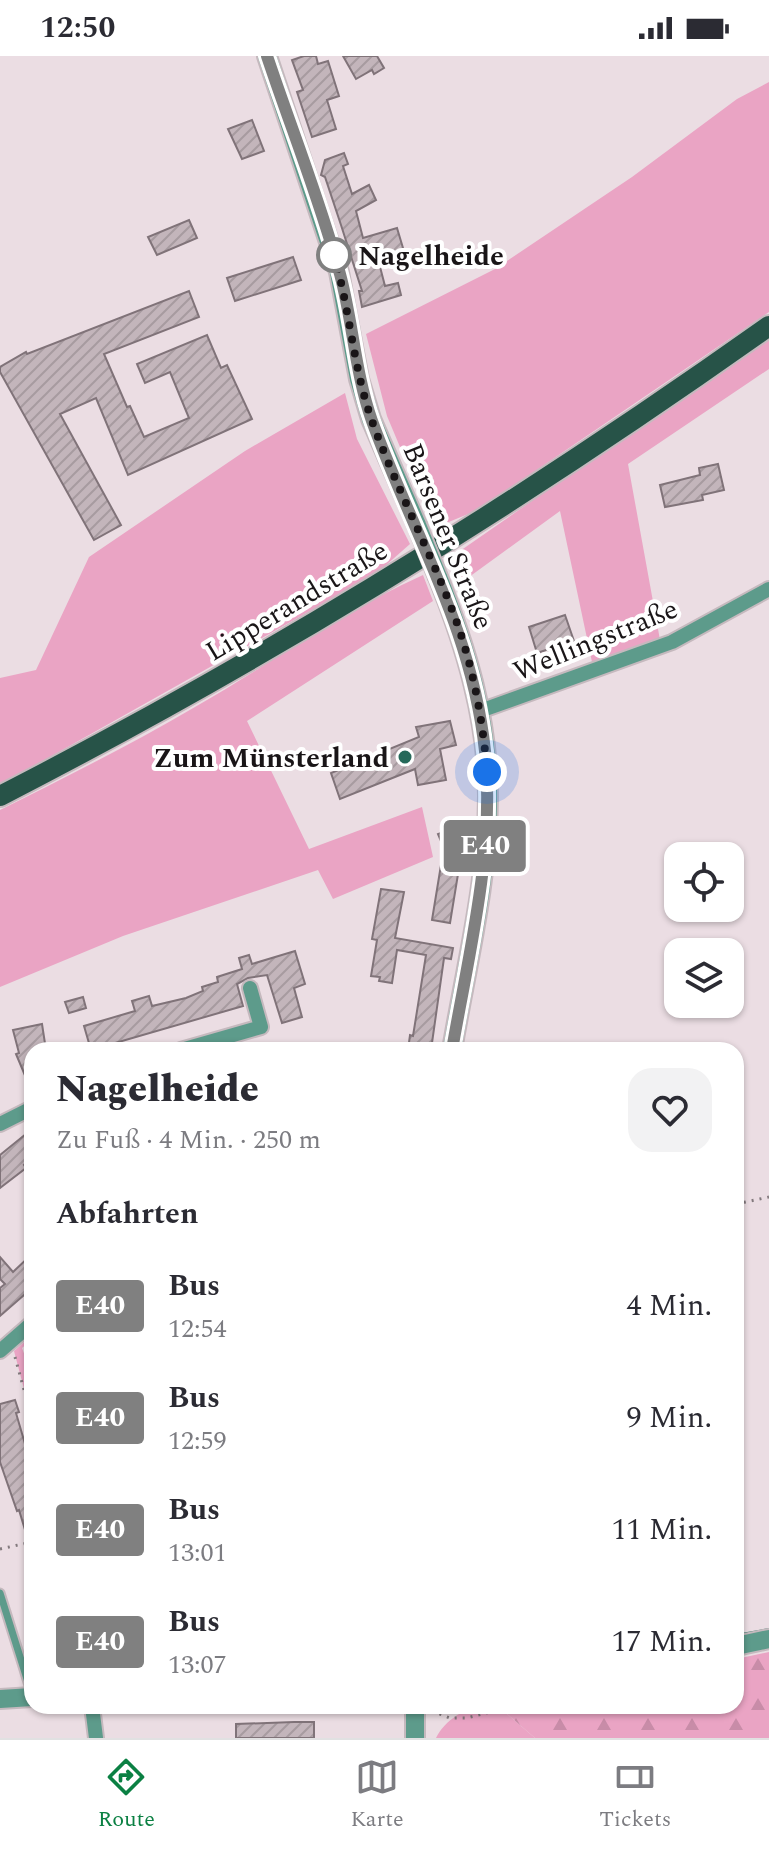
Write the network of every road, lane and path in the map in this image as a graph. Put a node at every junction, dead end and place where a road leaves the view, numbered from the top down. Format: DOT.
graph roads {
  1 [pos="267,56"];
  2 [pos="769,326"];
  3 [pos="769,589"];
  4 [pos="480,711"];
  5 [pos="0,796"];
  6 [pos="250,988"];
  7 [pos="209,1042"];
  8 [pos="453,1042"];
  9 [pos="24,1112"];
  10 [pos="0,1124"];
  11 [pos="769,1197"];
  12 [pos="744,1202"];
  13 [pos="24,1329"];
  14 [pos="2,1347"];
  15 [pos="24,1389"];
  16 [pos="24,1544"];
  17 [pos="0,1549"];
  18 [pos="0,1593"];
  19 [pos="769,1639"];
  20 [pos="744,1644"];
  21 [pos="24,1670"];
  22 [pos="24,1697"];
  23 [pos="0,1699"];
  24 [pos="93,1714"];
  25 [pos="422,1714"];
  26 [pos="440,1714"];
  27 [pos="482,1714"];
  28 [pos="96,1738"];
  29 [pos="415,1738"];
  1 -- 4 [label="street, Barsener Straße, bridge"];
  2 -- 5 [label="main road, Lipperandstraße"];
  3 -- 4 [label="street, Wellingstraße"];
  4 -- 8 [label="street, Barsener Straße"];
  6 -- 7 [label="street"];
  9 -- 10 [label="street"];
  11 -- 12 [label="path"];
  13 -- 14 [label="street"];
  14 -- 15 [label="path"];
  16 -- 17 [label="path"];
  18 -- 21 [label="lane"];
  19 -- 20 [label="street"];
  22 -- 23 [label="street"];
  24 -- 28 [label="street"];
  25 -- 29 [label="street"];
  26 -- 27 [label="path"];
}
